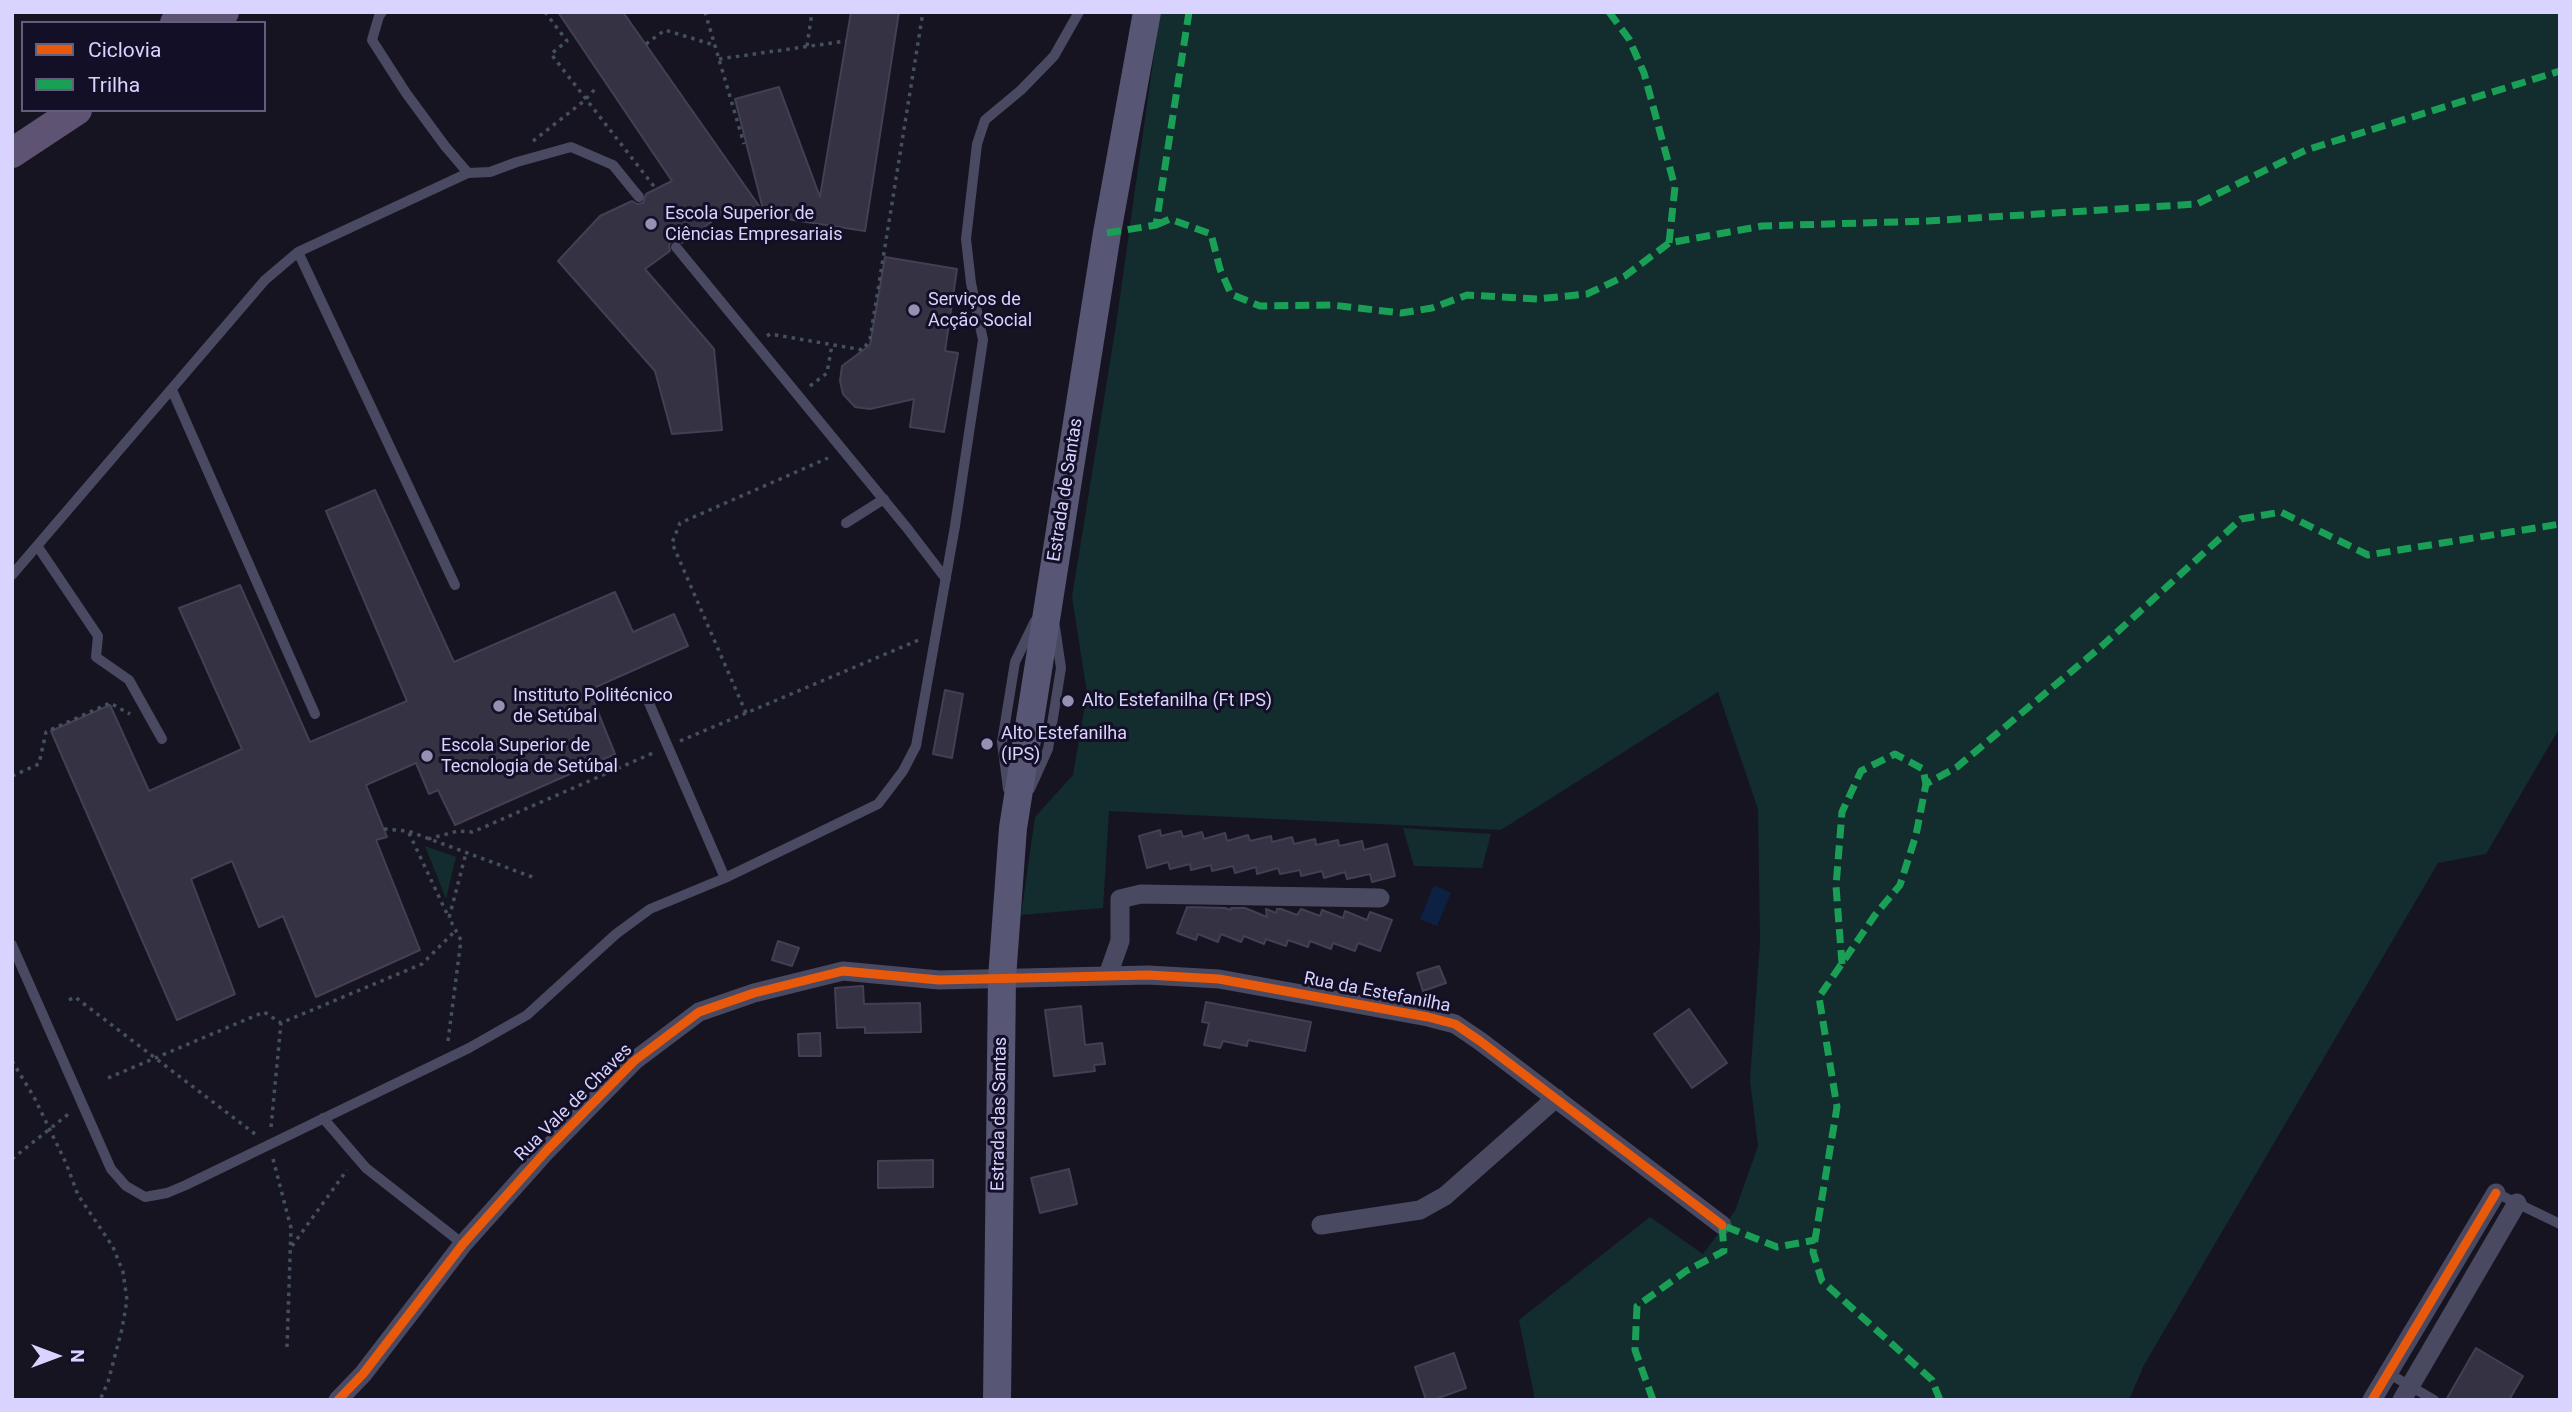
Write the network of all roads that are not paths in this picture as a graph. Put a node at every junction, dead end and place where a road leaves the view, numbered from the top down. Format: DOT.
graph roads {
  1 [pos="382,12"];
  2 [pos="1079,12"];
  3 [pos="1129,12"];
  4 [pos="1147,12"];
  5 [pos="47,112"];
  6 [pos="74,112"];
  7 [pos="12,137"];
  8 [pos="1120,152"];
  9 [pos="12,153"];
  10 [pos="468,173"];
  11 [pos="639,197"];
  12 [pos="676,247"];
  13 [pos="298,253"];
  14 [pos="172,390"];
  15 [pos="884,499"];
  16 [pos="846,523"];
  17 [pos="38,547"];
  18 [pos="12,575"];
  19 [pos="946,579"];
  20 [pos="455,585"];
  21 [pos="649,703"];
  22 [pos="315,713"];
  23 [pos="162,739"];
  24 [pos="1013,828"];
  25 [pos="724,878"];
  26 [pos="1380,898"];
  27 [pos="12,945"];
  28 [pos="1108,975"];
  29 [pos="1002,978"];
  30 [pos="1556,1098"];
  31 [pos="323,1118"];
  32 [pos="2496,1193"];
  33 [pos="2517,1203"];
  34 [pos="2560,1224"];
  35 [pos="1321,1225"];
  36 [pos="1722,1225"];
  37 [pos="463,1244"];
  38 [pos="2388,1373"];
  39 [pos="2406,1393"];
  40 [pos="338,1400"];
  41 [pos="997,1400"];
  42 [pos="2372,1400"];
  43 [pos="2434,1400"];
  1 -- 10 [label="lane"];
  2 -- 19 [label="lane"];
  3 -- 8 [label="main road, Estrada de Santas"];
  4 -- 8 [label="main road, Estrada de Santas"];
  5 -- 7 [label="main road"];
  6 -- 9 [label="main road"];
  8 -- 24 [label="main road, Estrada de Santas"];
  10 -- 11 [label="lane"];
  10 -- 13 [label="lane"];
  12 -- 15 [label="lane"];
  13 -- 14 [label="lane"];
  13 -- 20 [label="lane"];
  14 -- 17 [label="lane"];
  14 -- 22 [label="lane"];
  15 -- 16 [label="lane"];
  15 -- 19 [label="lane"];
  17 -- 18 [label="lane"];
  17 -- 23 [label="lane"];
  19 -- 25 [label="lane"];
  21 -- 25 [label="lane"];
  24 -- 29 [label="main road, Estrada das Santas"];
  25 -- 31 [label="lane"];
  26 -- 28 [label="street"];
  27 -- 31 [label="lane"];
  28 -- 29 [label="street, Rua da Estefanilha"];
  28 -- 30 [label="street, Rua da Estefanilha"];
  29 -- 37 [label="street, Rua Vale de Chaves"];
  29 -- 41 [label="main road, Estrada das Santas"];
  30 -- 35 [label="street"];
  30 -- 36 [label="street, Rua da Estefanilha"];
  31 -- 37 [label="lane"];
  32 -- 33 [label="lane"];
  32 -- 38 [label="street"];
  33 -- 34 [label="lane"];
  33 -- 39 [label="street"];
  37 -- 40 [label="street, Rua Vale de Chaves"];
  38 -- 39 [label="lane"];
  38 -- 42 [label="street"];
  39 -- 43 [label="lane"];
}
